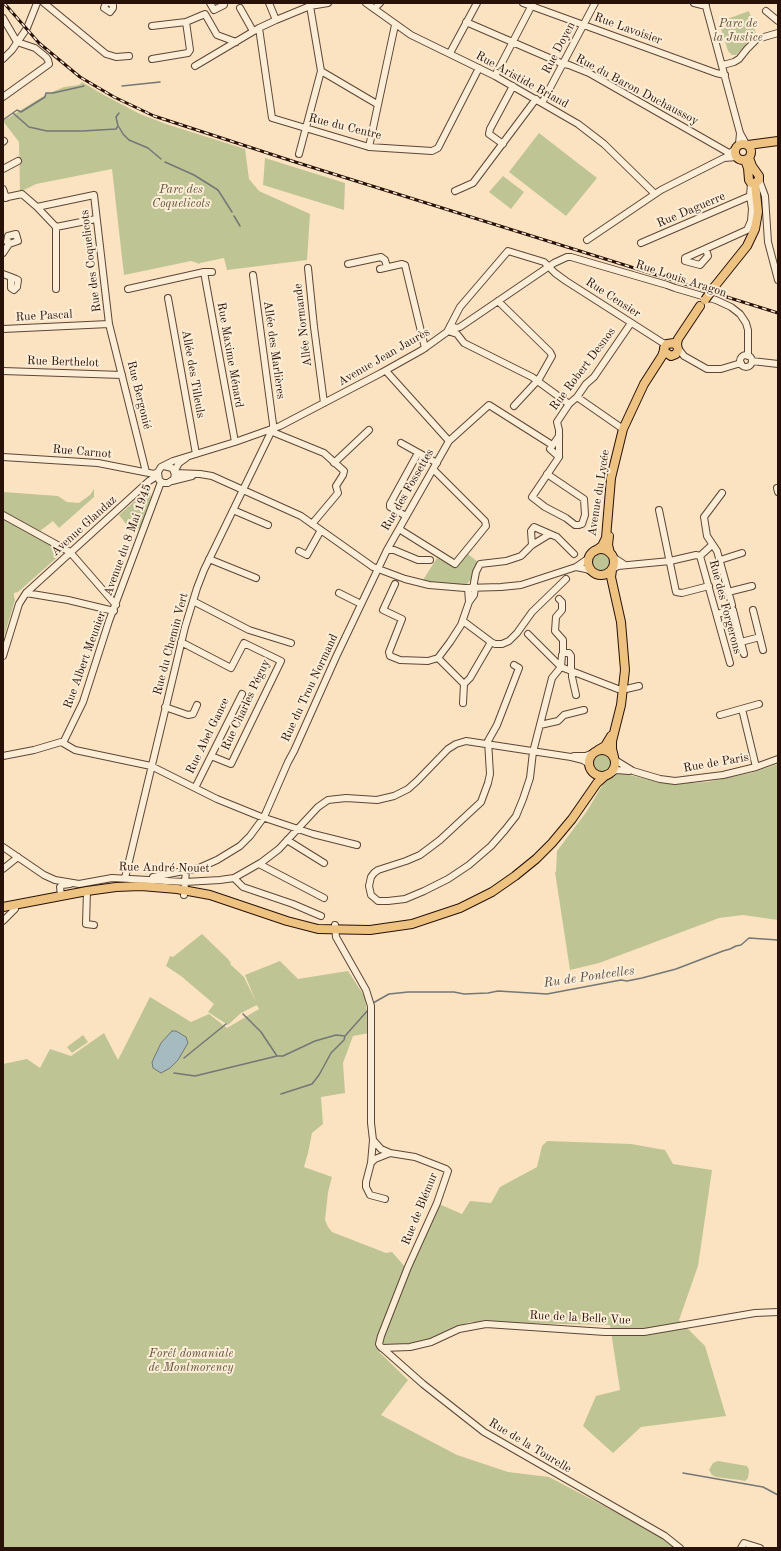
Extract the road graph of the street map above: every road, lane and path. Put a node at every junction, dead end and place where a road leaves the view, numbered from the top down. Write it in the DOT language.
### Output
graph roads {
  1 [pos="37,3"];
  2 [pos="44,3"];
  3 [pos="106,3"];
  4 [pos="210,3"];
  5 [pos="224,3"];
  6 [pos="269,3"];
  7 [pos="328,3"];
  8 [pos="366,3"];
  9 [pos="380,3"];
  10 [pos="477,3"];
  11 [pos="523,3"];
  12 [pos="596,3"];
  13 [pos="694,3"];
  14 [pos="112,4"];
  15 [pos="533,5"];
  16 [pos="705,5"];
  17 [pos="310,6"];
  18 [pos="240,8"];
  19 [pos="374,9"];
  20 [pos="766,10"];
  21 [pos="3,18"];
  22 [pos="276,20"];
  23 [pos="778,21"];
  24 [pos="186,22"];
  25 [pos="466,22"];
  26 [pos="395,25"];
  27 [pos="584,25"];
  28 [pos="152,26"];
  29 [pos="256,30"];
  30 [pos="778,33"];
  31 [pos="17,42"];
  32 [pos="236,42"];
  33 [pos="512,42"];
  34 [pos="450,53"];
  35 [pos="128,56"];
  36 [pos="3,59"];
  37 [pos="152,59"];
  38 [pos="564,64"];
  39 [pos="723,65"];
  40 [pos="195,66"];
  41 [pos="479,68"];
  42 [pos="321,71"];
  43 [pos="725,75"];
  44 [pos="495,76"];
  45 [pos="513,86"];
  46 [pos="3,97"];
  47 [pos="536,99"];
  48 [pos="542,103"];
  49 [pos="378,104"];
  50 [pos="306,129"];
  51 [pos="778,141"];
  52 [pos="503,144"];
  53 [pos="369,147"];
  54 [pos="742,151"];
  55 [pos="299,154"];
  56 [pos="18,161"];
  57 [pos="3,169"];
  58 [pos="755,182"];
  59 [pos="3,189"];
  60 [pos="455,191"];
  61 [pos="655,194"];
  62 [pos="750,196"];
  63 [pos="4,198"];
  64 [pos="36,207"];
  65 [pos="96,219"];
  66 [pos="56,227"];
  67 [pos="587,240"];
  68 [pos="641,243"];
  69 [pos="9,244"];
  70 [pos="706,249"];
  71 [pos="3,253"];
  72 [pos="571,257"];
  73 [pos="348,264"];
  74 [pos="549,266"];
  75 [pos="387,267"];
  76 [pos="308,268"];
  77 [pos="380,269"];
  78 [pos="204,272"];
  79 [pos="212,272"];
  80 [pos="3,274"];
  81 [pos="253,275"];
  82 [pos="11,277"];
  83 [pos="778,280"];
  84 [pos="56,289"];
  85 [pos="128,289"];
  86 [pos="168,298"];
  87 [pos="498,301"];
  88 [pos="631,323"];
  89 [pos="109,324"];
  90 [pos="3,329"];
  91 [pos="449,329"];
  92 [pos="425,348"];
  93 [pos="671,349"];
  94 [pos="748,356"];
  95 [pos="752,361"];
  96 [pos="741,363"];
  97 [pos="778,364"];
  98 [pos="3,371"];
  99 [pos="386,371"];
  100 [pos="122,375"];
  101 [pos="536,382"];
  102 [pos="577,397"];
  103 [pos="324,403"];
  104 [pos="569,404"];
  105 [pos="514,406"];
  106 [pos="273,428"];
  107 [pos="623,429"];
  108 [pos="369,430"];
  109 [pos="449,441"];
  110 [pos="235,442"];
  111 [pos="401,443"];
  112 [pos="549,443"];
  113 [pos="418,453"];
  114 [pos="194,454"];
  115 [pos="3,457"];
  116 [pos="334,463"];
  117 [pos="437,463"];
  118 [pos="164,466"];
  119 [pos="434,470"];
  120 [pos="146,472"];
  121 [pos="175,472"];
  122 [pos="547,474"];
  123 [pos="159,477"];
  124 [pos="217,478"];
  125 [pos="172,481"];
  126 [pos="242,490"];
  127 [pos="722,493"];
  128 [pos="233,510"];
  129 [pos="659,510"];
  130 [pos="3,515"];
  131 [pos="406,516"];
  132 [pos="312,524"];
  133 [pos="268,525"];
  134 [pos="399,529"];
  135 [pos="321,530"];
  136 [pos="550,534"];
  137 [pos="532,545"];
  138 [pos="712,545"];
  139 [pos="387,550"];
  140 [pos="299,551"];
  141 [pos="596,551"];
  142 [pos="70,552"];
  143 [pos="574,554"];
  144 [pos="742,554"];
  145 [pos="612,555"];
  146 [pos="700,556"];
  147 [pos="589,558"];
  148 [pos="209,559"];
  149 [pos="430,560"];
  150 [pos="720,560"];
  151 [pos="670,561"];
  152 [pos="626,565"];
  153 [pos="576,567"];
  154 [pos="377,569"];
  155 [pos="612,569"];
  156 [pos="597,574"];
  157 [pos="256,578"];
  158 [pos="566,579"];
  159 [pos="395,584"];
  160 [pos="709,586"];
  161 [pos="752,586"];
  162 [pos="472,588"];
  163 [pos="728,592"];
  164 [pos="26,593"];
  165 [pos="339,593"];
  166 [pos="615,594"];
  167 [pos="559,599"];
  168 [pos="193,601"];
  169 [pos="361,604"];
  170 [pos="732,605"];
  171 [pos="115,608"];
  172 [pos="753,610"];
  173 [pos="717,614"];
  174 [pos="463,621"];
  175 [pos="528,634"];
  176 [pos="760,637"];
  177 [pos="182,642"];
  178 [pos="491,642"];
  179 [pos="741,642"];
  180 [pos="291,643"];
  181 [pos="763,650"];
  182 [pos="563,653"];
  183 [pos="744,654"];
  184 [pos="3,656"];
  185 [pos="438,658"];
  186 [pos="730,663"];
  187 [pos="514,665"];
  188 [pos="561,667"];
  189 [pos="572,671"];
  190 [pos="464,684"];
  191 [pos="639,686"];
  192 [pos="622,690"];
  193 [pos="242,694"];
  194 [pos="576,695"];
  195 [pos="463,703"];
  196 [pos="759,704"];
  197 [pos="197,705"];
  198 [pos="166,707"];
  199 [pos="742,709"];
  200 [pos="584,710"];
  201 [pos="720,715"];
  202 [pos="540,725"];
  203 [pos="63,743"];
  204 [pos="488,744"];
  205 [pos="534,752"];
  206 [pos="596,752"];
  207 [pos="3,756"];
  208 [pos="211,756"];
  209 [pos="571,757"];
  210 [pos="615,758"];
  211 [pos="778,759"];
  212 [pos="151,766"];
  213 [pos="756,767"];
  214 [pos="591,768"];
  215 [pos="633,771"];
  216 [pos="608,775"];
  217 [pos="195,788"];
  218 [pos="589,792"];
  219 [pos="264,817"];
  220 [pos="297,829"];
  221 [pos="287,840"];
  222 [pos="357,845"];
  223 [pos="3,847"];
  224 [pos="18,857"];
  225 [pos="324,863"];
  226 [pos="259,864"];
  227 [pos="3,869"];
  228 [pos="186,870"];
  229 [pos="125,878"];
  230 [pos="234,878"];
  231 [pos="144,879"];
  232 [pos="79,884"];
  233 [pos="185,889"];
  234 [pos="87,891"];
  235 [pos="61,895"];
  236 [pos="324,898"];
  237 [pos="15,905"];
  238 [pos="3,907"];
  239 [pos="321,916"];
  240 [pos="3,921"];
  241 [pos="94,925"];
  242 [pos="337,927"];
  243 [pos="373,1140"];
  244 [pos="390,1153"];
  245 [pos="371,1163"];
  246 [pos="386,1199"];
  247 [pos="778,1312"];
  248 [pos="381,1347"];
  249 [pos="680,1548"];
  250 [pos="741,1548"];
  251 [pos="760,1548"];
  1 -- 31 [label="street"];
  2 -- 35 [label="street"];
  3 -- 14 [label="street"];
  4 -- 5 [label="street"];
  6 -- 22 [label="street"];
  7 -- 17 [label="street"];
  8 -- 19 [label="street, Rue Aristide Briand"];
  9 -- 19 [label="street"];
  10 -- 25 [label="street"];
  11 -- 15 [label="street, Rue Lavoisier"];
  12 -- 27 [label="street, Rue Doyen"];
  13 -- 16 [label="street"];
  15 -- 27 [label="street, Rue Lavoisier"];
  15 -- 33 [label="street"];
  16 -- 39 [label="street"];
  17 -- 22 [label="street"];
  17 -- 42 [label="street"];
  18 -- 29 [label="street"];
  19 -- 26 [label="street, Rue Aristide Briand"];
  20 -- 23 [label="street"];
  21 -- 31 [label="street"];
  22 -- 29 [label="street"];
  24 -- 28 [label="street"];
  24 -- 32 [label="street"];
  24 -- 37 [label="street"];
  25 -- 33 [label="street, Rue du Baron Duchaussoy"];
  25 -- 34 [label="street"];
  26 -- 34 [label="street, Rue Aristide Briand"];
  26 -- 49 [label="street"];
  27 -- 38 [label="street, Rue Doyen"];
  27 -- 43 [label="street, Rue Lavoisier"];
  29 -- 32 [label="street"];
  29 -- 50 [label="street, Rue du Centre"];
  30 -- 39 [label="street"];
  31 -- 36 [label="street"];
  31 -- 46 [label="street"];
  32 -- 40 [label="street"];
  33 -- 38 [label="street, Rue du Baron Duchaussoy"];
  33 -- 44 [label="street"];
  34 -- 41 [label="street, Rue Aristide Briand"];
  38 -- 48 [label="street, Rue Doyen"];
  38 -- 54 [label="street, Rue du Baron Duchaussoy"];
  39 -- 43 [label="street"];
  41 -- 44 [label="street, Rue Aristide Briand"];
  41 -- 53 [label="street, Rue du Centre"];
  42 -- 49 [label="street"];
  42 -- 50 [label="street"];
  43 -- 54 [label="street"];
  44 -- 45 [label="street, Rue Aristide Briand"];
  45 -- 47 [label="street, Rue Aristide Briand"];
  45 -- 52 [label="street"];
  47 -- 48 [label="street, Rue Aristide Briand"];
  47 -- 52 [label="street"];
  48 -- 61 [label="street, Rue Aristide Briand"];
  49 -- 53 [label="street"];
  50 -- 53 [label="street, Rue du Centre"];
  50 -- 55 [label="street"];
  51 -- 54 [label="main road"];
  52 -- 60 [label="street"];
  54 -- 58 [label="main road, Avenue du Lycée"];
  54 -- 61 [label="street"];
  56 -- 57 [label="street"];
  58 -- 62 [label="street"];
  58 -- 83 [label="street"];
  58 -- 93 [label="main road, Avenue du Lycée, bridge"];
  59 -- 63 [label="street"];
  61 -- 67 [label="street"];
  62 -- 68 [label="street, Rue Daguerre"];
  62 -- 70 [label="street"];
  63 -- 64 [label="street"];
  64 -- 65 [label="street, Rue des Coquelicots"];
  64 -- 66 [label="street"];
  65 -- 66 [label="street"];
  65 -- 89 [label="street, Rue des Coquelicots"];
  66 -- 84 [label="street"];
  69 -- 71 [label="street"];
  72 -- 74 [label="street, Avenue Jean Jaurès"];
  72 -- 94 [label="street, Rue Louis Aragon"];
  73 -- 75 [label="street"];
  74 -- 87 [label="street, Avenue Jean Jaurès"];
  74 -- 88 [label="street, Rue Censier"];
  74 -- 91 [label="street, Rue Censier"];
  75 -- 77 [label="street"];
  75 -- 92 [label="street"];
  76 -- 103 [label="street, Allée Normande"];
  78 -- 79 [label="street"];
  78 -- 85 [label="street"];
  78 -- 110 [label="street, Rue Maxime Ménard"];
  80 -- 82 [label="street"];
  81 -- 106 [label="street, Allée des Marlières"];
  86 -- 114 [label="street, Allée des Tilleuls"];
  87 -- 91 [label="street, Avenue Jean Jaurès"];
  87 -- 101 [label="street"];
  88 -- 93 [label="street, Rue Censier"];
  88 -- 102 [label="street, Rue Robert Desnos"];
  89 -- 90 [label="street, Rue Pascal"];
  89 -- 100 [label="street, Rue Bergonié"];
  91 -- 92 [label="street, Avenue Jean Jaurès"];
  91 -- 101 [label="street"];
  92 -- 99 [label="street, Avenue Jean Jaurès"];
  93 -- 96 [label="street"];
  93 -- 107 [label="main road, Avenue du Lycée"];
  93 -- 145 [label="main road, Avenue du Lycée"];
  94 -- 95 [label="street"];
  94 -- 96 [label="street"];
  95 -- 96 [label="street"];
  95 -- 97 [label="street"];
  98 -- 100 [label="street, Rue Berthelot"];
  99 -- 103 [label="street, Avenue Jean Jaurès"];
  99 -- 109 [label="street, Rue des Fossettes"];
  100 -- 120 [label="street, Rue Bergonié"];
  101 -- 104 [label="street"];
  101 -- 105 [label="street"];
  102 -- 104 [label="street, Rue Robert Desnos"];
  102 -- 107 [label="street"];
  103 -- 106 [label="street, Avenue Jean Jaurès"];
  104 -- 122 [label="street, Rue Robert Desnos"];
  106 -- 110 [label="street, Avenue Jean Jaurès"];
  106 -- 116 [label="street"];
  106 -- 126 [label="street, Rue du Chemin Vert"];
  107 -- 141 [label="main road, Avenue du Lycée"];
  108 -- 116 [label="street"];
  109 -- 112 [label="street, Rue des Fossettes"];
  109 -- 117 [label="street, Rue des Fossettes"];
  110 -- 114 [label="street, Avenue Jean Jaurès"];
  111 -- 113 [label="street"];
  113 -- 117 [label="street"];
  113 -- 131 [label="street"];
  114 -- 118 [label="street, Avenue Jean Jaurès"];
  114 -- 121 [label="street, Avenue Jean Jaurès"];
  115 -- 120 [label="street, Rue Carnot"];
  116 -- 132 [label="street"];
  117 -- 119 [label="street, Rue des Fossettes"];
  118 -- 121 [label="street"];
  118 -- 123 [label="street"];
  119 -- 131 [label="street, Rue des Fossettes"];
  119 -- 134 [label="street"];
  120 -- 123 [label="street, Rue Carnot"];
  121 -- 124 [label="street"];
  121 -- 125 [label="street"];
  122 -- 122 [label="street, Rue Robert Desnos"];
  123 -- 125 [label="street"];
  123 -- 142 [label="street, Avenue Glandaz"];
  123 -- 171 [label="street, Avenue du 8 Mai 1945"];
  124 -- 125 [label="street"];
  124 -- 126 [label="street"];
  126 -- 128 [label="street, Rue du Chemin Vert"];
  126 -- 132 [label="street"];
  127 -- 138 [label="street"];
  128 -- 133 [label="street"];
  128 -- 148 [label="street, Rue du Chemin Vert"];
  129 -- 151 [label="street"];
  130 -- 142 [label="street"];
  131 -- 134 [label="street, Rue des Fossettes"];
  132 -- 135 [label="street"];
  134 -- 139 [label="street, Rue des Fossettes"];
  135 -- 140 [label="street"];
  135 -- 154 [label="street"];
  136 -- 137 [label="street"];
  136 -- 137 [label="street"];
  136 -- 143 [label="street"];
  137 -- 162 [label="street"];
  138 -- 146 [label="street"];
  138 -- 150 [label="street"];
  139 -- 149 [label="street"];
  139 -- 154 [label="street, Rue des Fossettes"];
  141 -- 145 [label="main road"];
  141 -- 147 [label="main road"];
  142 -- 164 [label="street, Avenue Glandaz"];
  142 -- 171 [label="street"];
  144 -- 150 [label="street"];
  145 -- 152 [label="street"];
  145 -- 155 [label="main road"];
  146 -- 151 [label="street"];
  146 -- 160 [label="street, Rue des Forgerons"];
  147 -- 153 [label="street"];
  147 -- 156 [label="main road"];
  148 -- 157 [label="street"];
  148 -- 168 [label="street, Rue du Chemin Vert"];
  150 -- 163 [label="street"];
  151 -- 152 [label="street"];
  151 -- 160 [label="street"];
  152 -- 155 [label="street"];
  153 -- 156 [label="street"];
  153 -- 162 [label="street"];
  154 -- 162 [label="street"];
  154 -- 169 [label="street, Rue du Trou Normand"];
  155 -- 156 [label="main road"];
  155 -- 166 [label="main road"];
  156 -- 166 [label="main road"];
  158 -- 178 [label="street"];
  159 -- 185 [label="street"];
  160 -- 173 [label="street, Rue des Forgerons"];
  161 -- 163 [label="street"];
  162 -- 174 [label="street"];
  163 -- 170 [label="street"];
  164 -- 171 [label="street"];
  164 -- 184 [label="street, Avenue Glandaz"];
  165 -- 169 [label="street"];
  166 -- 192 [label="main road"];
  167 -- 182 [label="street"];
  168 -- 177 [label="street, Rue du Chemin Vert"];
  168 -- 180 [label="street"];
  169 -- 219 [label="street, Rue du Trou Normand"];
  171 -- 203 [label="street, Rue Albert Meunier"];
  172 -- 176 [label="street"];
  173 -- 179 [label="street"];
  173 -- 186 [label="street, Rue des Forgerons"];
  174 -- 178 [label="street"];
  174 -- 185 [label="street"];
  175 -- 188 [label="street"];
  176 -- 179 [label="street"];
  176 -- 181 [label="street"];
  177 -- 198 [label="street, Rue du Chemin Vert"];
  177 -- 208 [label="street, Rue Charles Péguy"];
  178 -- 190 [label="street"];
  179 -- 183 [label="street"];
  182 -- 188 [label="street"];
  182 -- 189 [label="street"];
  185 -- 190 [label="street"];
  187 -- 204 [label="street"];
  188 -- 189 [label="street"];
  188 -- 202 [label="street"];
  189 -- 192 [label="street"];
  189 -- 194 [label="street"];
  190 -- 195 [label="street"];
  191 -- 192 [label="street"];
  192 -- 206 [label="main road"];
  192 -- 210 [label="main road"];
  193 -- 208 [label="street, Rue Abel Gance"];
  196 -- 199 [label="street"];
  197 -- 198 [label="street"];
  198 -- 212 [label="street, Rue du Chemin Vert"];
  199 -- 201 [label="street"];
  199 -- 213 [label="street"];
  200 -- 202 [label="street"];
  202 -- 205 [label="street"];
  203 -- 207 [label="street"];
  203 -- 212 [label="street"];
  204 -- 205 [label="street, Rue André Nouet"];
  204 -- 205 [label="street"];
  204 -- 220 [label="street, Rue André Nouet"];
  205 -- 209 [label="street, Rue André Nouet"];
  206 -- 209 [label="street, Rue André Nouet"];
  206 -- 210 [label="main road"];
  206 -- 214 [label="main road"];
  208 -- 217 [label="street, Rue Abel Gance"];
  209 -- 214 [label="street, Rue André Nouet"];
  210 -- 215 [label="street, Rue de Paris"];
  210 -- 216 [label="main road"];
  211 -- 213 [label="street, Rue de Paris"];
  212 -- 217 [label="street"];
  212 -- 229 [label="street, Rue du Chemin Vert"];
  213 -- 215 [label="street, Rue de Paris"];
  214 -- 216 [label="main road"];
  214 -- 218 [label="main road"];
  215 -- 216 [label="street, Rue de Paris"];
  216 -- 218 [label="main road"];
  217 -- 219 [label="street"];
  218 -- 242 [label="main road"];
  219 -- 220 [label="street"];
  219 -- 228 [label="street, Rue du Trou Normand"];
  220 -- 221 [label="street, Rue André Nouet"];
  220 -- 222 [label="street"];
  221 -- 225 [label="street"];
  221 -- 226 [label="street, Rue André Nouet"];
  223 -- 224 [label="street, Rue André Nouet"];
  224 -- 227 [label="street"];
  224 -- 232 [label="street, Rue André Nouet"];
  226 -- 230 [label="street, Rue André Nouet"];
  226 -- 236 [label="street"];
  228 -- 231 [label="street, Rue du Trou Normand"];
  228 -- 233 [label="street"];
  229 -- 231 [label="street, Rue André Nouet"];
  229 -- 232 [label="street, Rue André Nouet"];
  230 -- 233 [label="street, Rue André Nouet"];
  230 -- 239 [label="street"];
  231 -- 233 [label="street, Rue André Nouet"];
  232 -- 235 [label="street"];
  233 -- 234 [label="main road"];
  233 -- 242 [label="main road"];
  234 -- 235 [label="main road"];
  234 -- 241 [label="street"];
  235 -- 237 [label="main road"];
  237 -- 238 [label="main road"];
  237 -- 240 [label="street"];
  242 -- 243 [label="street"];
  243 -- 244 [label="street, Rue de Blémur"];
  243 -- 245 [label="street"];
  244 -- 245 [label="street"];
  244 -- 248 [label="street, Rue de Blémur"];
  245 -- 246 [label="street"];
  247 -- 248 [label="street, Rue de la Belle Vue"];
  248 -- 249 [label="street, Rue de la Tourelle"];
  250 -- 251 [label="street"];
}
